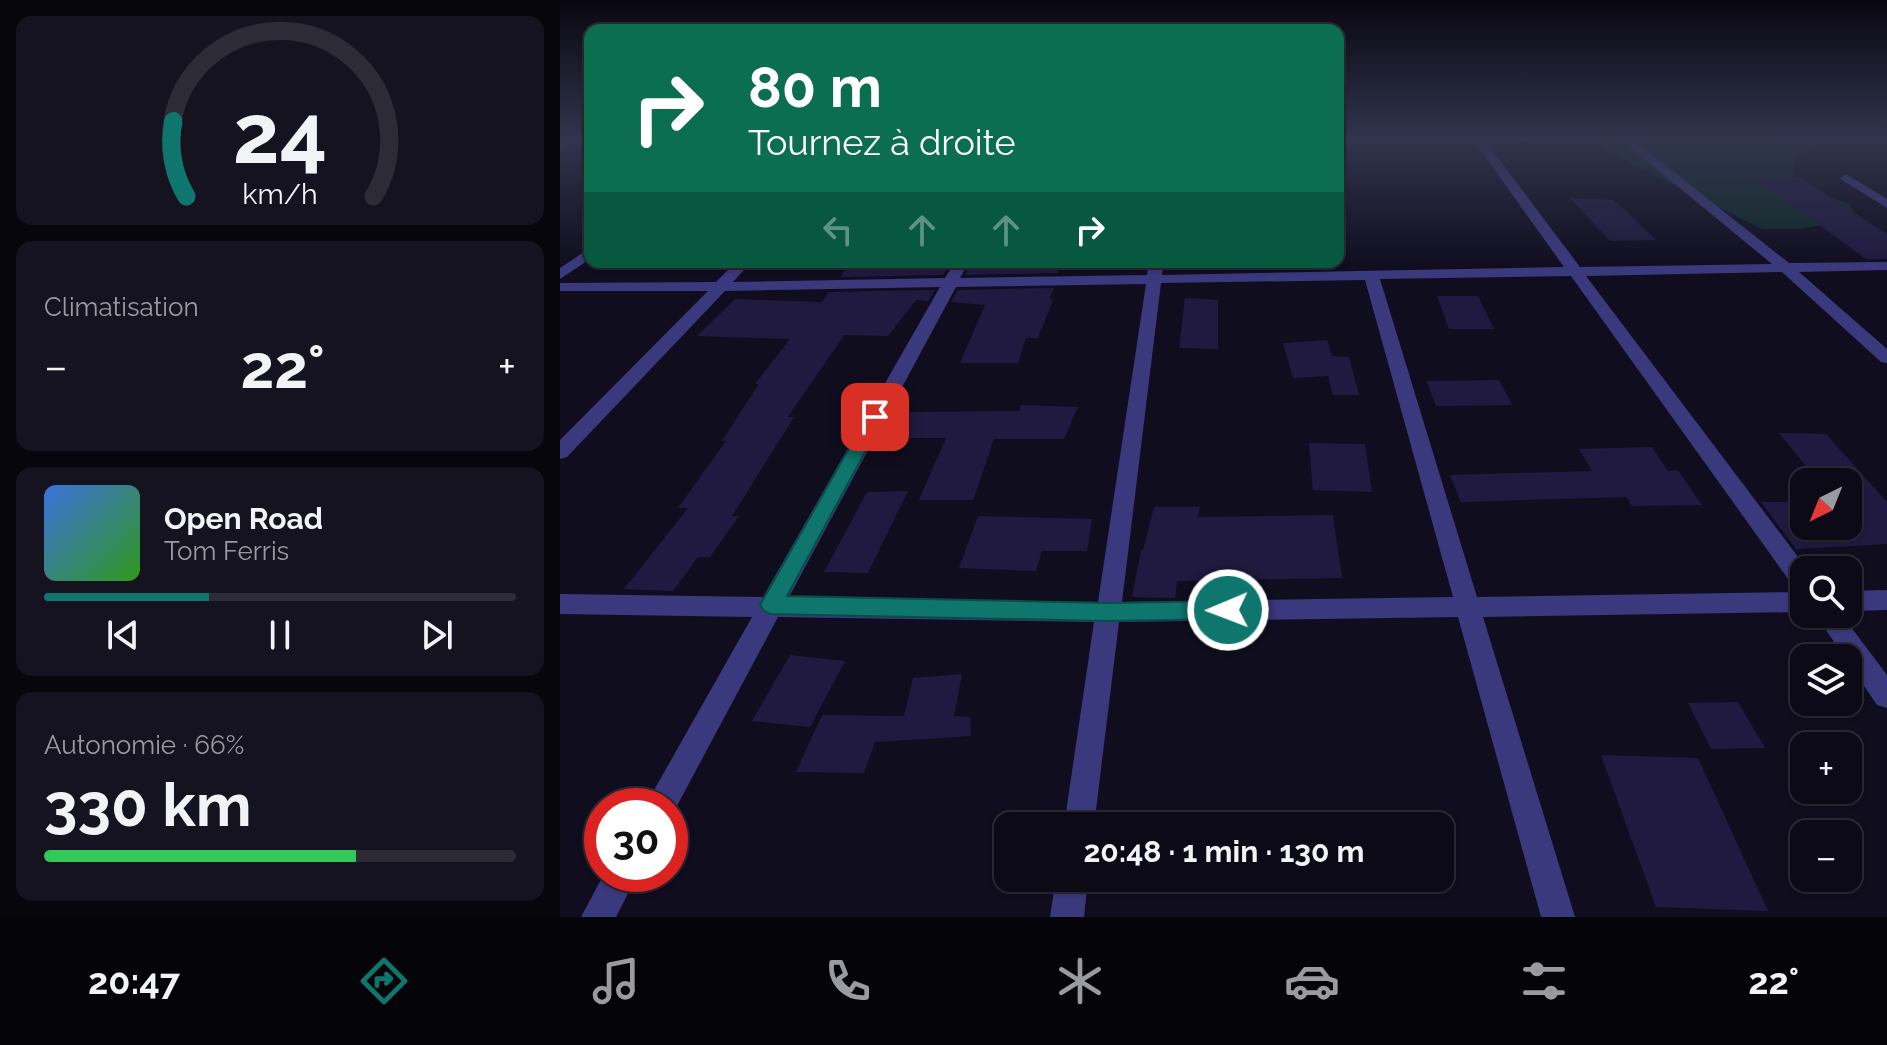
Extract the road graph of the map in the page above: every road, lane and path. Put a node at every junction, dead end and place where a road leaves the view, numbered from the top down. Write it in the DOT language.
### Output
graph roads {
  1 [pos="1508,181"];
  2 [pos="1677,181"];
  3 [pos="1850,181"];
  4 [pos="1887,204"];
  5 [pos="584,257"];
  6 [pos="1887,266"];
  7 [pos="1785,267"];
  8 [pos="738,268"];
  9 [pos="958,268"];
  10 [pos="1155,270"];
  11 [pos="1574,270"];
  12 [pos="1371,274"];
  13 [pos="560,275"];
  14 [pos="949,283"];
  15 [pos="560,287"];
  16 [pos="720,287"];
  17 [pos="1887,358"];
  18 [pos="560,452"];
  19 [pos="1790,564"];
  20 [pos="1887,600"];
  21 [pos="1862,601"];
  22 [pos="1790,602"];
  23 [pos="560,604"];
  24 [pos="771,605"];
  25 [pos="1467,607"];
  26 [pos="1108,612"];
  27 [pos="1837,628"];
  28 [pos="1887,696"];
  29 [pos="670,788"];
  30 [pos="1081,812"];
  31 [pos="612,892"];
  32 [pos="1070,892"];
  33 [pos="598,917"];
  34 [pos="1067,917"];
  35 [pos="1558,917"];
  1 -- 11 [label="street"];
  2 -- 7 [label="street"];
  3 -- 4 [label="street"];
  5 -- 13 [label="street"];
  6 -- 7 [label="street"];
  7 -- 11 [label="street"];
  7 -- 17 [label="street"];
  8 -- 16 [label="street"];
  9 -- 14 [label="street"];
  10 -- 12 [label="street"];
  10 -- 14 [label="street"];
  10 -- 26 [label="street"];
  11 -- 12 [label="street"];
  11 -- 19 [label="street"];
  12 -- 25 [label="street"];
  14 -- 16 [label="street"];
  14 -- 24 [label="street"];
  15 -- 16 [label="street"];
  16 -- 18 [label="street"];
  20 -- 21 [label="street"];
  22 -- 25 [label="street"];
  23 -- 24 [label="street"];
  24 -- 26 [label="street"];
  24 -- 29 [label="street"];
  25 -- 26 [label="street"];
  25 -- 35 [label="street"];
  26 -- 30 [label="street"];
  27 -- 28 [label="street"];
  31 -- 33 [label="street"];
  32 -- 34 [label="street"];
}
